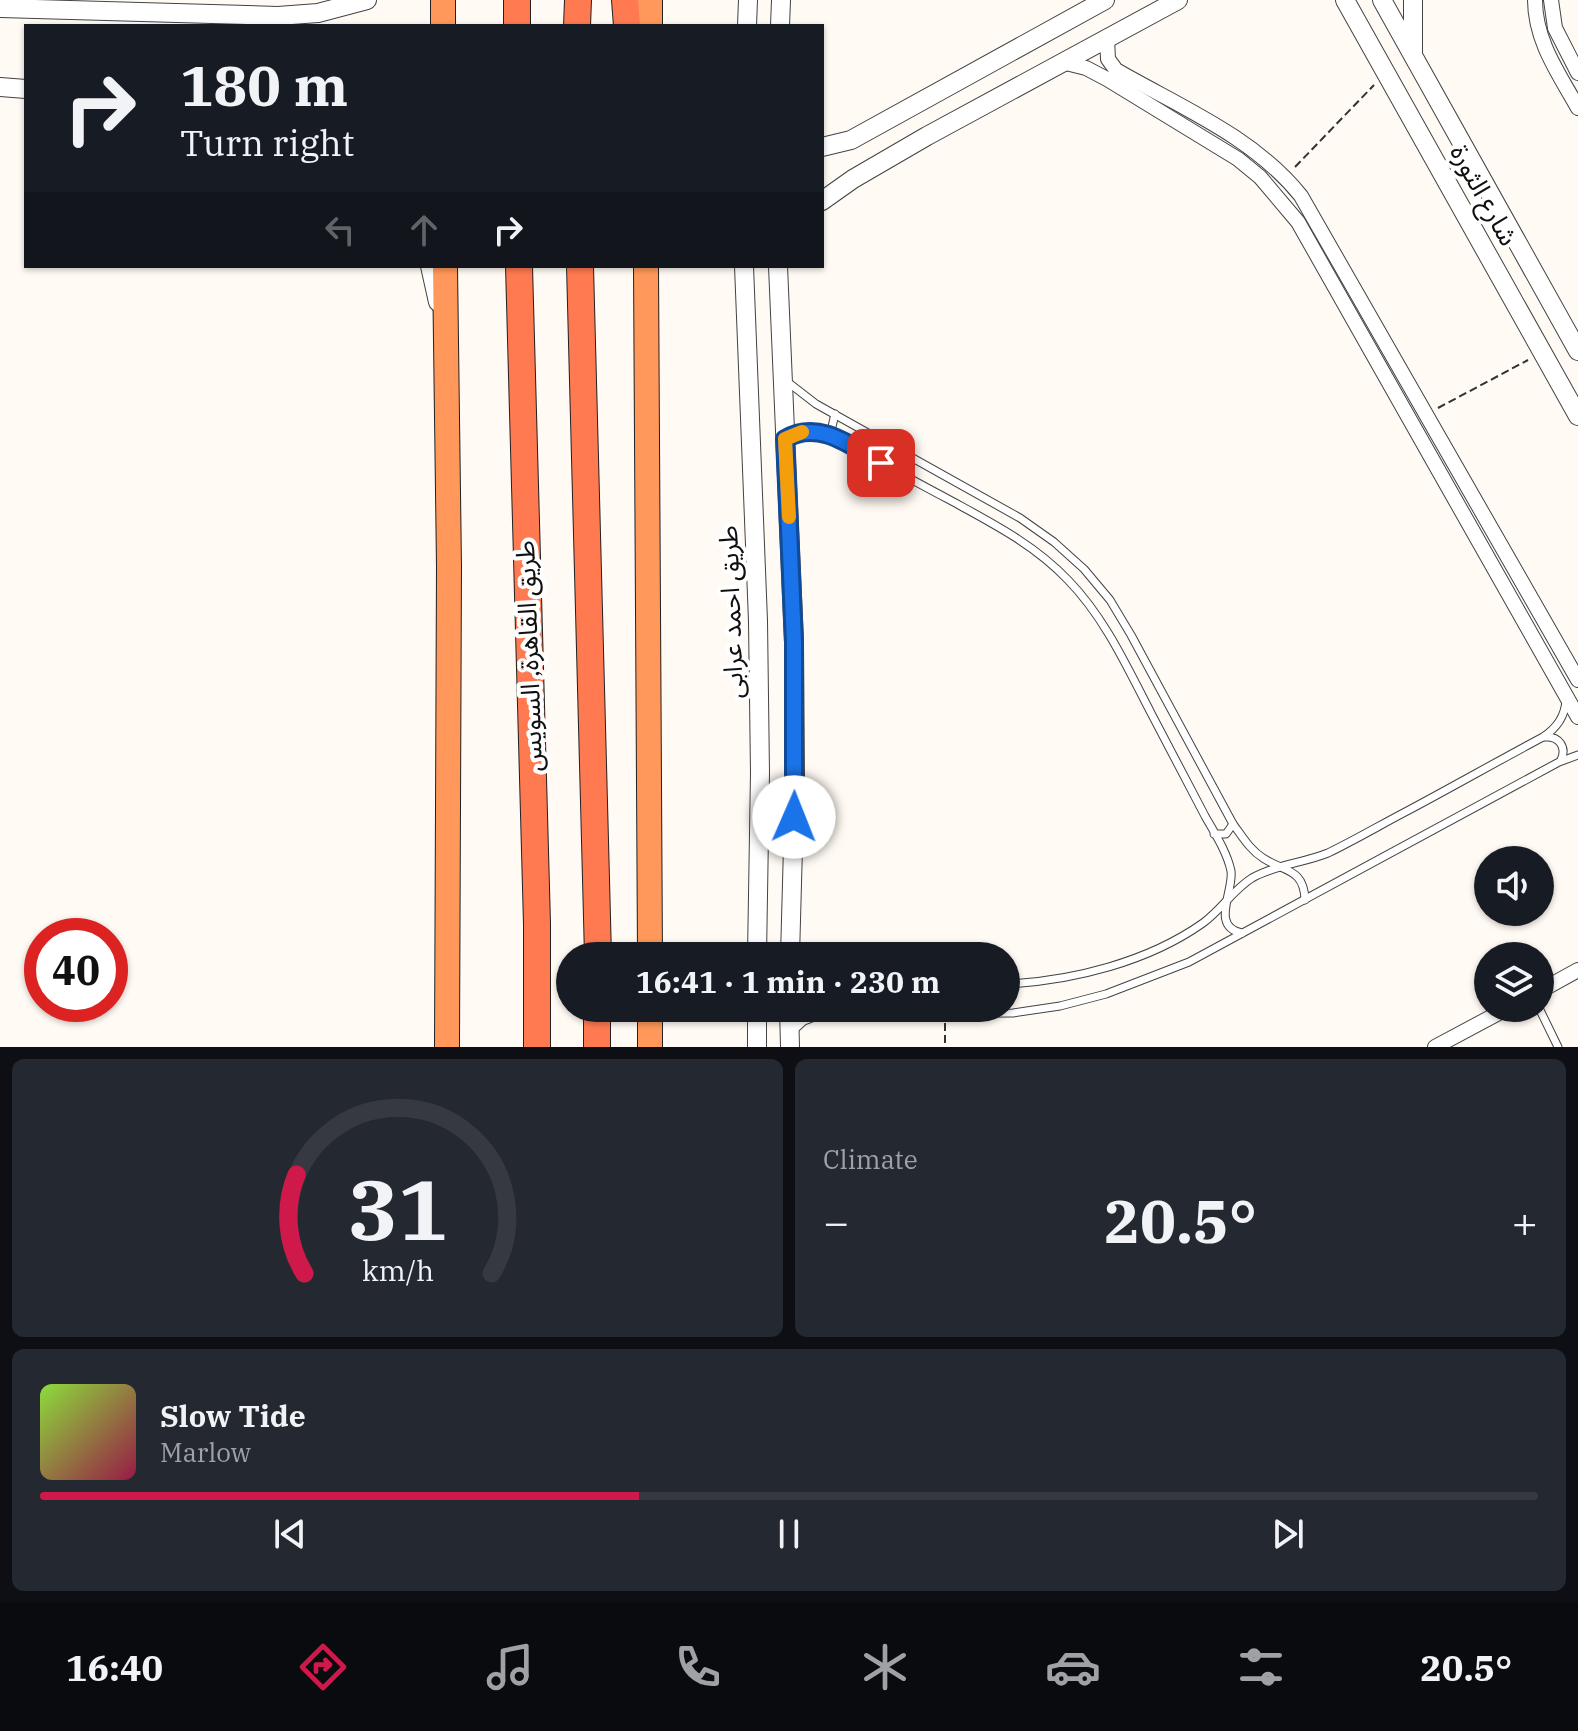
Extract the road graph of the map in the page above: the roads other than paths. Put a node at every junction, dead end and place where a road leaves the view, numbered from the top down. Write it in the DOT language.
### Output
graph roads {
  1 [pos="367,0"];
  2 [pos="443,0"];
  3 [pos="517,0"];
  4 [pos="578,0"];
  5 [pos="625,0"];
  6 [pos="650,0"];
  7 [pos="748,0"];
  8 [pos="781,0"];
  9 [pos="1105,0"];
  10 [pos="1178,0"];
  11 [pos="1345,0"];
  12 [pos="1382,0"];
  13 [pos="1413,0"];
  14 [pos="1535,0"];
  15 [pos="1551,0"];
  16 [pos="45,5"];
  17 [pos="0,8"];
  18 [pos="176,20"];
  19 [pos="443,24"];
  20 [pos="517,24"];
  21 [pos="577,24"];
  22 [pos="627,24"];
  23 [pos="650,24"];
  24 [pos="747,24"];
  25 [pos="780,24"];
  26 [pos="1107,39"];
  27 [pos="1413,55"];
  28 [pos="1066,63"];
  29 [pos="1578,73"];
  30 [pos="0,87"];
  31 [pos="24,89"];
  32 [pos="911,108"];
  33 [pos="1578,108"];
  34 [pos="927,136"];
  35 [pos="824,147"];
  36 [pos="824,200"];
  37 [pos="430,268"];
  38 [pos="445,268"];
  39 [pos="519,268"];
  40 [pos="580,268"];
  41 [pos="646,268"];
  42 [pos="744,268"];
  43 [pos="778,268"];
  44 [pos="1561,320"];
  45 [pos="445,344"];
  46 [pos="1537,344"];
  47 [pos="1578,351"];
  48 [pos="783,378"];
  49 [pos="835,414"];
  50 [pos="1578,416"];
  51 [pos="830,435"];
  52 [pos="785,439"];
  53 [pos="1578,680"];
  54 [pos="1566,696"];
  55 [pos="759,710"];
  56 [pos="795,710"];
  57 [pos="1578,717"];
  58 [pos="1543,737"];
  59 [pos="1578,755"];
  60 [pos="1559,762"];
  61 [pos="1233,824"];
  62 [pos="1214,834"];
  63 [pos="1283,867"];
  64 [pos="1305,900"];
  65 [pos="1226,901"];
  66 [pos="1243,933"];
  67 [pos="598,942"];
  68 [pos="650,942"];
  69 [pos="757,942"];
  70 [pos="790,942"];
  71 [pos="1578,970"];
  72 [pos="1020,982"];
  73 [pos="1554,983"];
  74 [pos="1020,1012"];
  75 [pos="597,1022"];
  76 [pos="650,1022"];
  77 [pos="757,1022"];
  78 [pos="803,1022"];
  79 [pos="1482,1022"];
  80 [pos="1546,1022"];
  81 [pos="790,1041"];
  82 [pos="447,1047"];
  83 [pos="537,1047"];
  84 [pos="597,1047"];
  85 [pos="650,1047"];
  86 [pos="757,1047"];
  87 [pos="1435,1047"];
  88 [pos="1558,1047"];
  1 -- 18 [label="street"];
  2 -- 19 [label="highway"];
  3 -- 20 [label="highway"];
  4 -- 21 [label="highway"];
  5 -- 22 [label="highway"];
  6 -- 23 [label="highway"];
  7 -- 24 [label="street"];
  8 -- 25 [label="street"];
  9 -- 32 [label="street"];
  10 -- 26 [label="street"];
  11 -- 46 [label="street, شارع الثورة"];
  12 -- 27 [label="street, شارع الثورة"];
  13 -- 27 [label="street"];
  14 -- 33 [label="street"];
  15 -- 29 [label="street"];
  16 -- 17 [label="street"];
  16 -- 18 [label="street"];
  26 -- 28 [label="street"];
  26 -- 53 [label="street"];
  27 -- 44 [label="street, شارع الثورة"];
  28 -- 34 [label="street"];
  28 -- 54 [label="street"];
  30 -- 31 [label="street"];
  32 -- 34 [label="street"];
  32 -- 35 [label="street"];
  34 -- 36 [label="street"];
  37 -- 45 [label="street"];
  38 -- 45 [label="highway"];
  39 -- 83 [label="highway, طريق القاهرة, السويس"];
  40 -- 67 [label="highway"];
  41 -- 68 [label="highway"];
  42 -- 55 [label="street, طريق احمد عرابى"];
  43 -- 48 [label="street"];
  44 -- 46 [label="street"];
  44 -- 47 [label="street, شارع الثورة"];
  45 -- 82 [label="highway"];
  46 -- 50 [label="street, شارع الثورة"];
  48 -- 49 [label="lane"];
  48 -- 52 [label="street"];
  49 -- 51 [label="lane"];
  49 -- 61 [label="lane"];
  51 -- 52 [label="lane"];
  51 -- 62 [label="lane"];
  52 -- 56 [label="street"];
  54 -- 57 [label="street"];
  54 -- 58 [label="lane"];
  55 -- 56 [label="street"];
  55 -- 69 [label="street, طريق احمد عرابى"];
  56 -- 70 [label="street"];
  58 -- 60 [label="lane"];
  58 -- 63 [label="lane"];
  59 -- 60 [label="lane"];
  60 -- 64 [label="lane"];
  61 -- 62 [label="lane"];
  61 -- 63 [label="lane"];
  62 -- 65 [label="lane"];
  63 -- 64 [label="lane"];
  63 -- 65 [label="lane"];
  64 -- 66 [label="lane"];
  65 -- 66 [label="lane"];
  65 -- 72 [label="lane"];
  66 -- 74 [label="lane"];
  71 -- 73 [label="street"];
  75 -- 84 [label="highway"];
  76 -- 85 [label="highway"];
  77 -- 86 [label="street"];
  78 -- 81 [label="lane"];
  79 -- 87 [label="street"];
  80 -- 88 [label="lane"];
}
